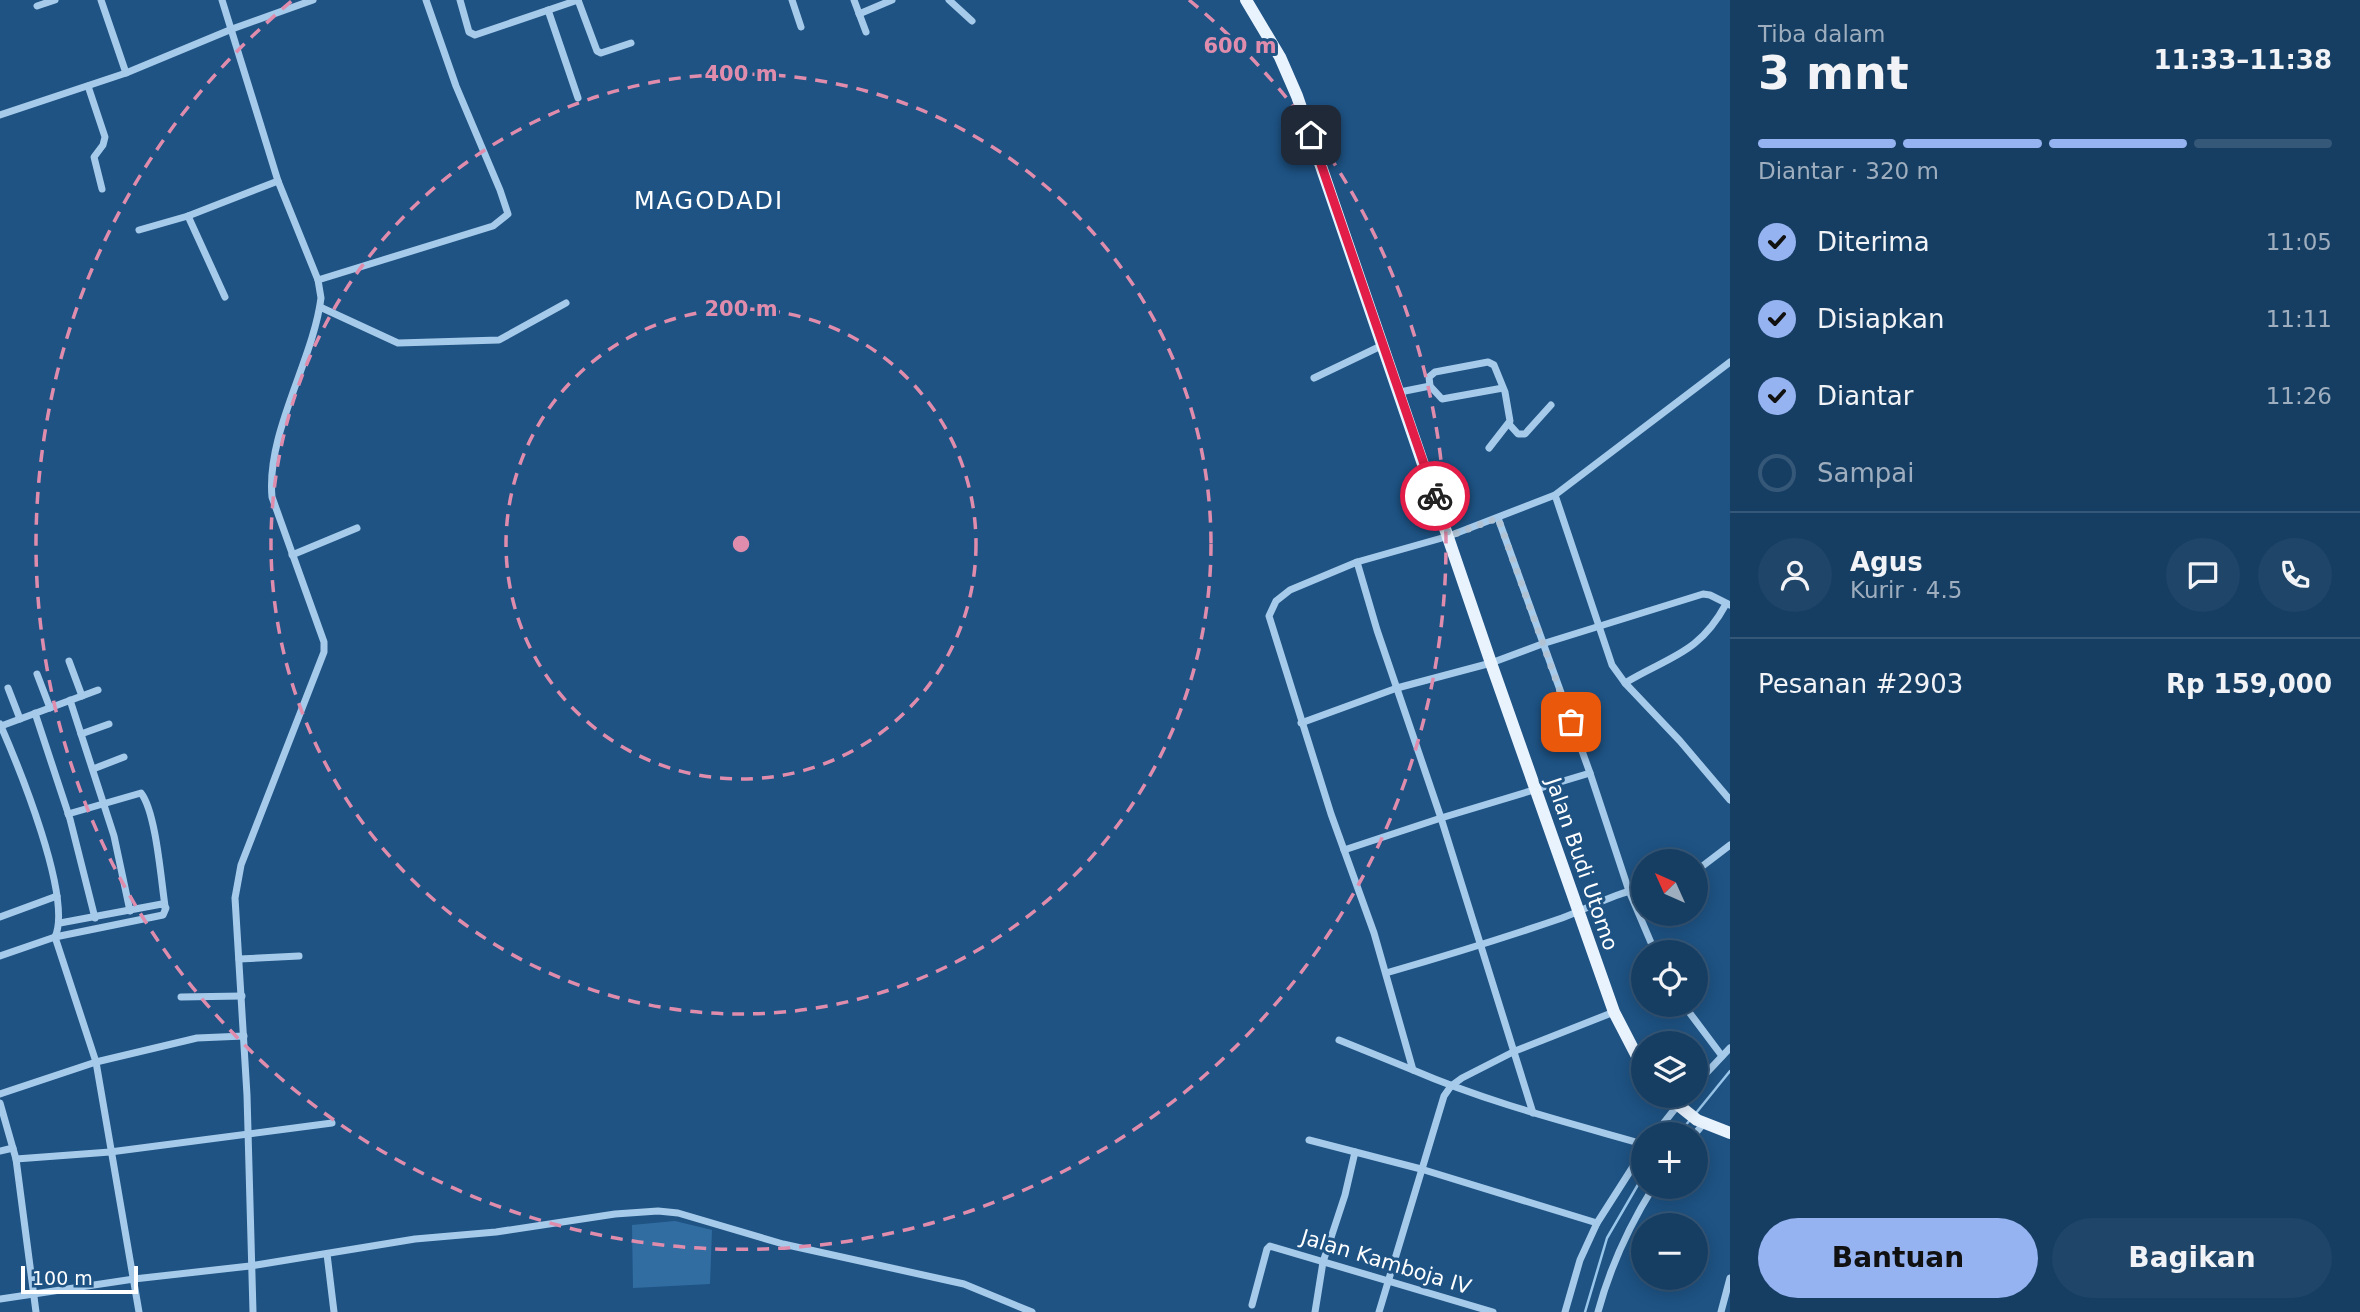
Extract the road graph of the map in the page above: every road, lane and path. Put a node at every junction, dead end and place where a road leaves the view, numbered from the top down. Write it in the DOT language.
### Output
graph roads {
  1 [pos="55,0"];
  2 [pos="101,0"];
  3 [pos="222,0"];
  4 [pos="313,0"];
  5 [pos="426,0"];
  6 [pos="460,0"];
  7 [pos="578,0"];
  8 [pos="792,0"];
  9 [pos="854,0"];
  10 [pos="892,0"];
  11 [pos="949,0"];
  12 [pos="1246,0"];
  13 [pos="37,6"];
  14 [pos="548,10"];
  15 [pos="859,14"];
  16 [pos="972,21"];
  17 [pos="801,27"];
  18 [pos="232,29"];
  19 [pos="866,32"];
  20 [pos="631,43"];
  21 [pos="126,73"];
  22 [pos="88,86"];
  23 [pos="578,98"];
  24 [pos="0,115"];
  25 [pos="278,181"];
  26 [pos="102,189"];
  27 [pos="188,216"];
  28 [pos="139,230"];
  29 [pos="318,281"];
  30 [pos="225,297"];
  31 [pos="566,303"];
  32 [pos="320,307"];
  33 [pos="1382,345"];
  34 [pos="1730,362"];
  35 [pos="1314,379"];
  36 [pos="1430,386"];
  37 [pos="1503,388"];
  38 [pos="1400,392"];
  39 [pos="1551,405"];
  40 [pos="1509,424"];
  41 [pos="1489,448"];
  42 [pos="1555,495"];
  43 [pos="1498,518"];
  44 [pos="357,528"];
  45 [pos="1449,536"];
  46 [pos="292,555"];
  47 [pos="1357,562"];
  48 [pos="1728,605"];
  49 [pos="1597,626"];
  50 [pos="1542,644"];
  51 [pos="69,662"];
  52 [pos="1491,663"];
  53 [pos="37,674"];
  54 [pos="1625,683"];
  55 [pos="8,688"];
  56 [pos="1397,688"];
  57 [pos="97,690"];
  58 [pos="82,696"];
  59 [pos="70,700"];
  60 [pos="50,708"];
  61 [pos="35,713"];
  62 [pos="20,719"];
  63 [pos="1301,723"];
  64 [pos="109,724"];
  65 [pos="0,725"];
  66 [pos="81,734"];
  67 [pos="124,757"];
  68 [pos="93,769"];
  69 [pos="1590,773"];
  70 [pos="1536,790"];
  71 [pos="1730,800"];
  72 [pos="104,804"];
  73 [pos="68,814"];
  74 [pos="1441,818"];
  75 [pos="1730,845"];
  76 [pos="1344,850"];
  77 [pos="1708,862"];
  78 [pos="1629,891"];
  79 [pos="57,896"];
  80 [pos="165,906"];
  81 [pos="130,911"];
  82 [pos="1578,912"];
  83 [pos="0,917"];
  84 [pos="95,918"];
  85 [pos="60,923"];
  86 [pos="55,937"];
  87 [pos="1650,940"];
  88 [pos="1480,946"];
  89 [pos="0,956"];
  90 [pos="299,956"];
  91 [pos="239,959"];
  92 [pos="1386,973"];
  93 [pos="242,996"];
  94 [pos="181,997"];
  95 [pos="1614,1012"];
  96 [pos="1693,1017"];
  97 [pos="244,1036"];
  98 [pos="1339,1040"];
  99 [pos="1631,1045"];
  100 [pos="1730,1048"];
  101 [pos="1515,1051"];
  102 [pos="1723,1056"];
  103 [pos="96,1062"];
  104 [pos="1413,1070"];
  105 [pos="1708,1072"];
  106 [pos="1451,1086"];
  107 [pos="0,1094"];
  108 [pos="0,1103"];
  109 [pos="1685,1108"];
  110 [pos="1533,1113"];
  111 [pos="1701,1122"];
  112 [pos="332,1123"];
  113 [pos="1708,1124"];
  114 [pos="1730,1132"];
  115 [pos="248,1135"];
  116 [pos="1309,1140"];
  117 [pos="1631,1141"];
  118 [pos="13,1148"];
  119 [pos="0,1151"];
  120 [pos="110,1152"];
  121 [pos="1355,1152"];
  122 [pos="16,1159"];
  123 [pos="1421,1169"];
  124 [pos="1631,1170"];
  125 [pos="1647,1199"];
  126 [pos="1597,1223"];
  127 [pos="327,1254"];
  128 [pos="1323,1262"];
  129 [pos="250,1266"];
  130 [pos="1730,1278"];
  131 [pos="134,1279"];
  132 [pos="1387,1281"];
  133 [pos="34,1293"];
  134 [pos="0,1299"];
  135 [pos="1252,1305"];
  136 [pos="36,1312"];
  137 [pos="139,1312"];
  138 [pos="253,1312"];
  139 [pos="334,1312"];
  140 [pos="1031,1312"];
  141 [pos="1315,1312"];
  142 [pos="1379,1312"];
  143 [pos="1493,1312"];
  144 [pos="1565,1312"];
  145 [pos="1598,1312"];
  146 [pos="1721,1312"];
  1 -- 13 [label="street"];
  2 -- 21 [label="street"];
  3 -- 18 [label="street"];
  4 -- 18 [label="street"];
  5 -- 29 [label="street"];
  6 -- 14 [label="street"];
  7 -- 14 [label="street"];
  7 -- 20 [label="street"];
  8 -- 17 [label="street"];
  9 -- 15 [label="street"];
  10 -- 15 [label="street"];
  11 -- 16 [label="street"];
  12 -- 33 [label="main road, Jalan Budi Utomo"];
  14 -- 23 [label="street"];
  15 -- 19 [label="street"];
  18 -- 21 [label="street"];
  18 -- 25 [label="street"];
  21 -- 22 [label="street"];
  22 -- 24 [label="street"];
  22 -- 26 [label="street"];
  25 -- 27 [label="street"];
  25 -- 29 [label="street"];
  27 -- 28 [label="street"];
  27 -- 30 [label="street"];
  29 -- 32 [label="street"];
  31 -- 32 [label="street"];
  32 -- 46 [label="street"];
  33 -- 35 [label="street"];
  33 -- 38 [label="main road, Jalan Budi Utomo"];
  34 -- 42 [label="street"];
  36 -- 37 [label="street"];
  36 -- 37 [label="street"];
  36 -- 38 [label="street"];
  37 -- 40 [label="street"];
  38 -- 45 [label="main road, Jalan Budi Utomo"];
  39 -- 40 [label="street"];
  40 -- 41 [label="street"];
  42 -- 43 [label="street"];
  42 -- 49 [label="street"];
  43 -- 45 [label="street"];
  43 -- 50 [label="street"];
  44 -- 46 [label="street"];
  45 -- 47 [label="street"];
  45 -- 52 [label="main road, Jalan Budi Utomo"];
  46 -- 91 [label="street"];
  47 -- 56 [label="street"];
  47 -- 63 [label="street"];
  48 -- 49 [label="street"];
  48 -- 54 [label="street"];
  49 -- 50 [label="street"];
  49 -- 54 [label="street"];
  50 -- 52 [label="street"];
  50 -- 69 [label="street"];
  51 -- 58 [label="street"];
  52 -- 56 [label="street"];
  52 -- 70 [label="main road, Jalan Budi Utomo"];
  53 -- 60 [label="street"];
  54 -- 71 [label="street"];
  55 -- 62 [label="street"];
  56 -- 63 [label="street"];
  56 -- 74 [label="street"];
  57 -- 58 [label="street"];
  58 -- 59 [label="street"];
  59 -- 60 [label="street"];
  59 -- 66 [label="street"];
  60 -- 61 [label="street"];
  61 -- 62 [label="street"];
  61 -- 73 [label="street"];
  62 -- 65 [label="street"];
  63 -- 76 [label="street"];
  64 -- 66 [label="street"];
  65 -- 79 [label="street"];
  66 -- 68 [label="street"];
  67 -- 68 [label="street"];
  68 -- 72 [label="street"];
  69 -- 70 [label="street"];
  69 -- 78 [label="street"];
  70 -- 74 [label="street"];
  70 -- 82 [label="main road, Jalan Budi Utomo"];
  72 -- 73 [label="street"];
  72 -- 80 [label="street"];
  72 -- 81 [label="street"];
  73 -- 84 [label="street"];
  74 -- 76 [label="street"];
  74 -- 88 [label="street"];
  75 -- 77 [label="street"];
  76 -- 92 [label="street"];
  78 -- 82 [label="street"];
  78 -- 87 [label="street"];
  79 -- 83 [label="street"];
  79 -- 85 [label="street"];
  80 -- 81 [label="street"];
  80 -- 86 [label="street"];
  81 -- 84 [label="street"];
  82 -- 88 [label="street"];
  82 -- 95 [label="main road, Jalan Budi Utomo"];
  84 -- 85 [label="street"];
  85 -- 86 [label="street"];
  86 -- 89 [label="street"];
  86 -- 103 [label="street"];
  88 -- 92 [label="street"];
  88 -- 101 [label="street"];
  90 -- 91 [label="street"];
  91 -- 93 [label="street"];
  92 -- 104 [label="street"];
  93 -- 94 [label="street"];
  93 -- 97 [label="street"];
  95 -- 99 [label="main road, Jalan Budi Utomo"];
  95 -- 101 [label="street"];
  96 -- 102 [label="street"];
  97 -- 103 [label="street"];
  97 -- 115 [label="street"];
  98 -- 104 [label="street"];
  100 -- 102 [label="street"];
  101 -- 106 [label="street"];
  101 -- 110 [label="street"];
  102 -- 105 [label="street"];
  103 -- 107 [label="street"];
  103 -- 120 [label="street"];
  104 -- 106 [label="street"];
  106 -- 110 [label="street"];
  106 -- 123 [label="street"];
  108 -- 118 [label="street"];
  109 -- 111 [label="main road"];
  110 -- 117 [label="street"];
  112 -- 115 [label="street"];
  113 -- 114 [label="main road"];
  115 -- 120 [label="street"];
  115 -- 129 [label="street"];
  116 -- 121 [label="street"];
  118 -- 119 [label="street"];
  118 -- 122 [label="street"];
  120 -- 122 [label="street"];
  120 -- 131 [label="street"];
  121 -- 123 [label="street"];
  121 -- 128 [label="street"];
  122 -- 133 [label="street"];
  123 -- 126 [label="street"];
  123 -- 132 [label="street"];
  124 -- 126 [label="street"];
  125 -- 145 [label="street"];
  126 -- 144 [label="street"];
  127 -- 129 [label="street"];
  127 -- 139 [label="street"];
  127 -- 140 [label="street"];
  128 -- 132 [label="street, Jalan Kamboja IV"];
  128 -- 135 [label="street, Jalan Kamboja IV"];
  128 -- 141 [label="street"];
  129 -- 131 [label="street"];
  129 -- 138 [label="street"];
  130 -- 146 [label="street"];
  131 -- 133 [label="street"];
  131 -- 137 [label="street"];
  132 -- 142 [label="street"];
  132 -- 143 [label="street, Jalan Kamboja IV"];
  133 -- 134 [label="street"];
  133 -- 136 [label="street"];
}
